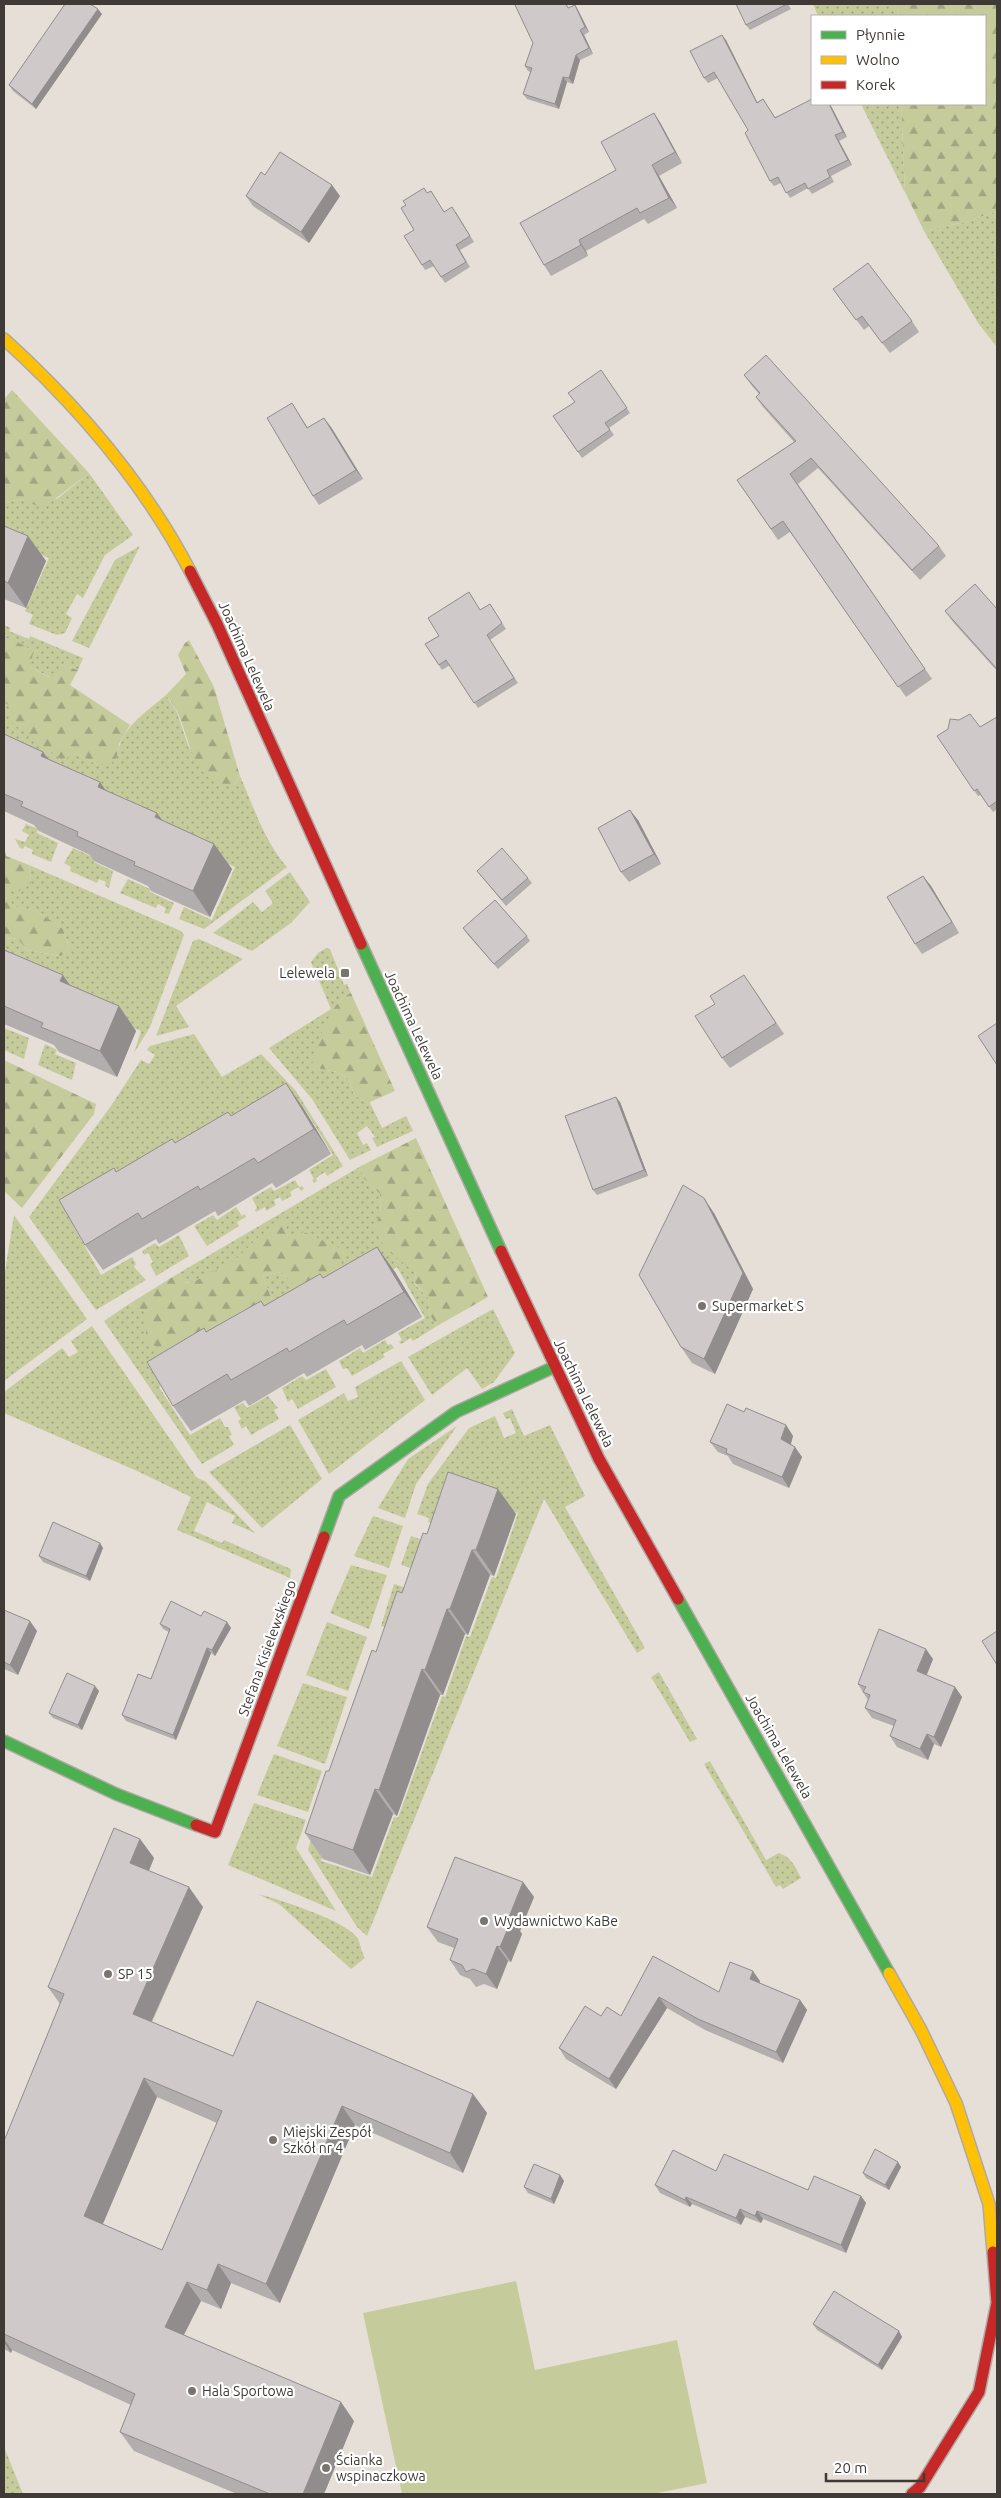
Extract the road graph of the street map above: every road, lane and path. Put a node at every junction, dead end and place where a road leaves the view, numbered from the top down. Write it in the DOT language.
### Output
graph roads {
  1 [pos="4,339"];
  2 [pos="554,1367"];
  3 [pos="4,1741"];
  4 [pos="916,2490"];
  1 -- 2 [label="street, Joachima Lelewela"];
  2 -- 3 [label="street, Stefana Kisielewskiego"];
  2 -- 4 [label="street, Joachima Lelewela"];
}
